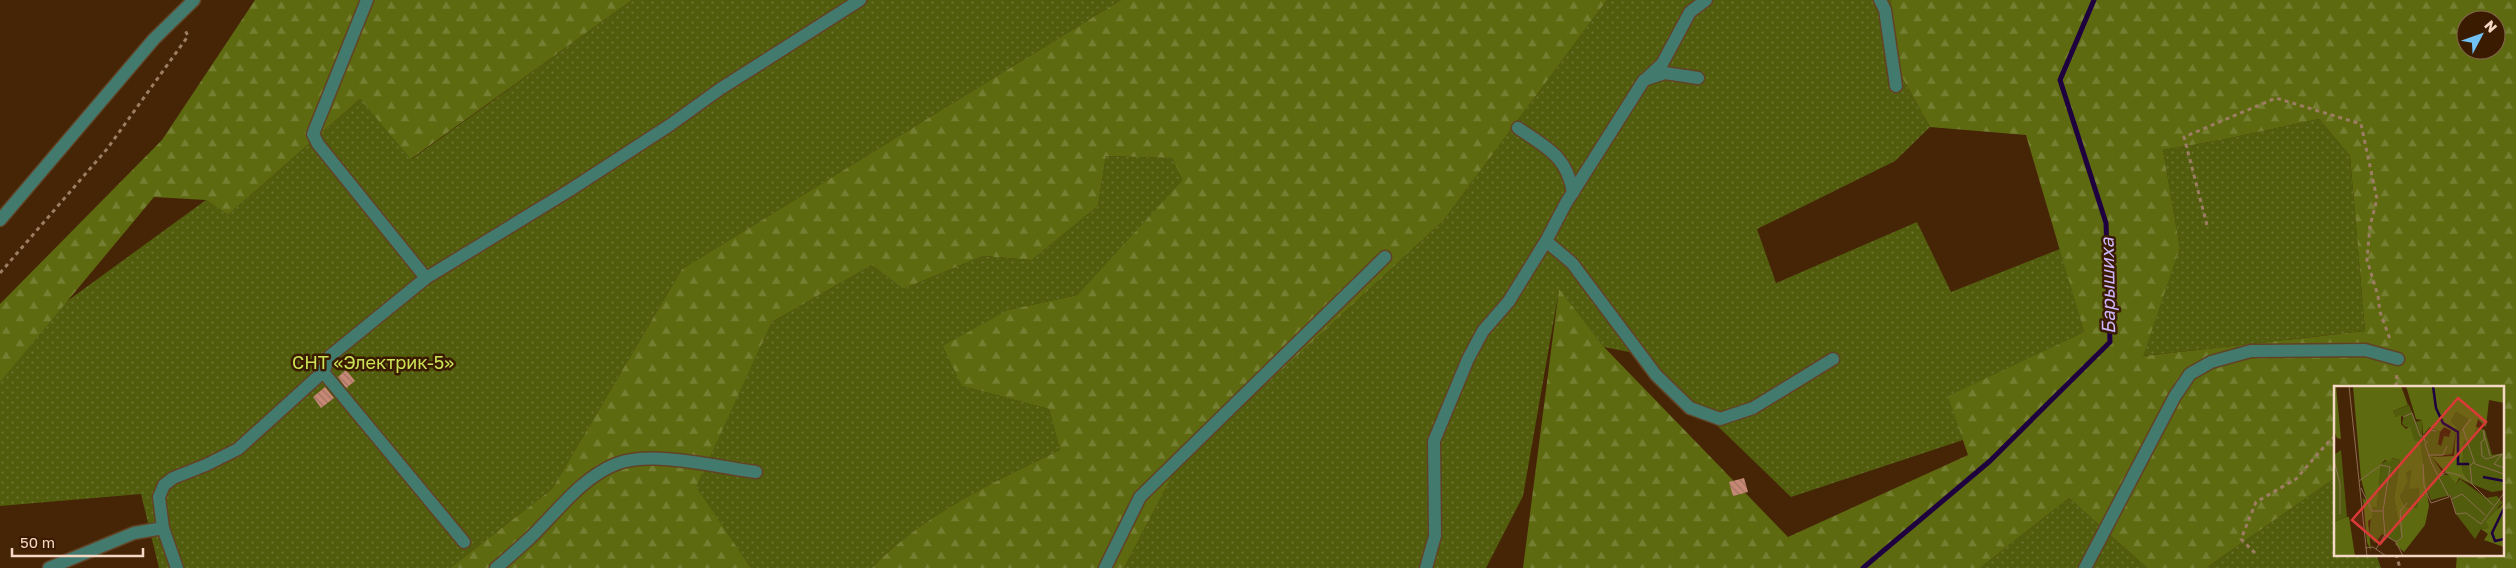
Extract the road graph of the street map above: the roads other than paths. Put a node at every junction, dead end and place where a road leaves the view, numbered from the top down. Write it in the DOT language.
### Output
graph roads {
  1 [pos="194,0"];
  2 [pos="367,0"];
  3 [pos="860,0"];
  4 [pos="1706,0"];
  5 [pos="1880,0"];
  6 [pos="1698,78"];
  7 [pos="1644,80"];
  8 [pos="1896,86"];
  9 [pos="1518,128"];
  10 [pos="1573,193"];
  11 [pos="0,220"];
  12 [pos="1546,241"];
  13 [pos="1385,257"];
  14 [pos="426,278"];
  15 [pos="1833,359"];
  16 [pos="2398,359"];
  17 [pos="324,372"];
  18 [pos="756,472"];
  19 [pos="164,528"];
  20 [pos="464,542"];
  21 [pos="49,568"];
  22 [pos="177,568"];
  23 [pos="496,568"];
  24 [pos="1105,568"];
  25 [pos="1426,568"];
  26 [pos="2085,568"];
  1 -- 11 [label="street"];
  2 -- 14 [label="street"];
  3 -- 14 [label="street"];
  4 -- 7 [label="street"];
  5 -- 8 [label="street"];
  6 -- 7 [label="street"];
  7 -- 10 [label="street"];
  9 -- 10 [label="street"];
  10 -- 12 [label="street"];
  12 -- 15 [label="street"];
  12 -- 25 [label="street"];
  13 -- 24 [label="street"];
  14 -- 17 [label="street"];
  16 -- 26 [label="street"];
  17 -- 19 [label="street"];
  17 -- 20 [label="street"];
  18 -- 23 [label="street"];
  19 -- 21 [label="street"];
  19 -- 22 [label="street"];
}
